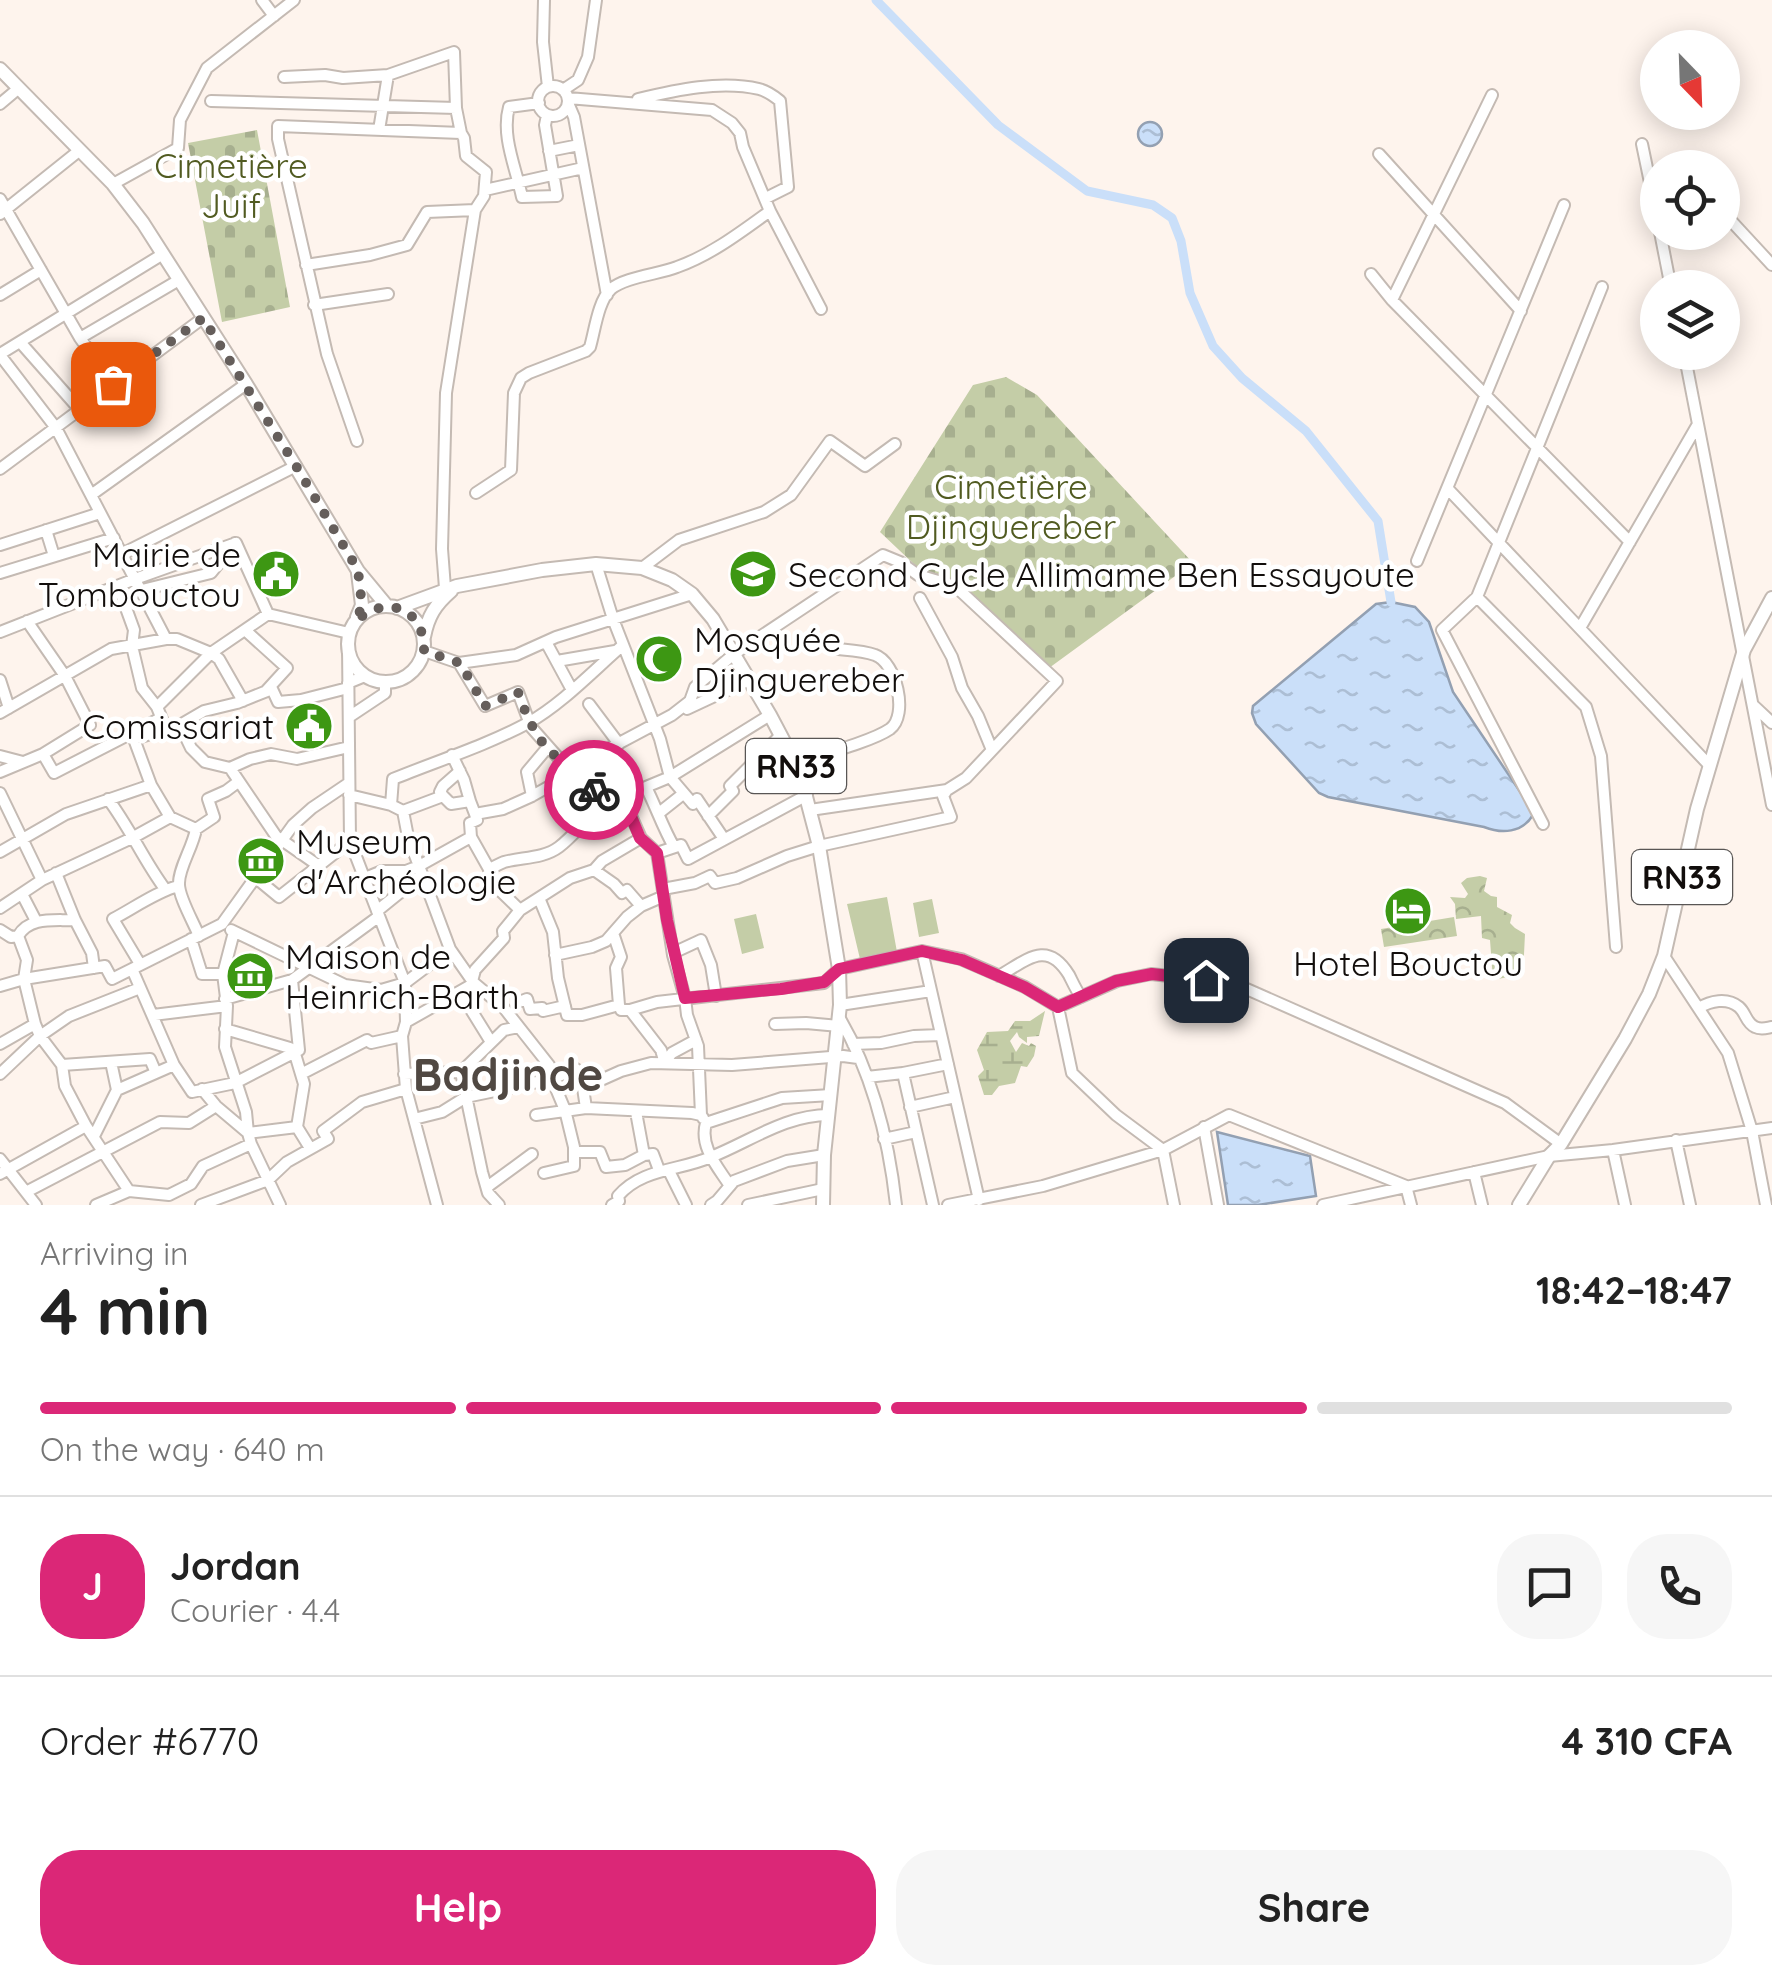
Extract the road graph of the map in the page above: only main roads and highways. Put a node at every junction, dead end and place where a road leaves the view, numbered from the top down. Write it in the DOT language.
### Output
graph roads {
  1 [pos="0,69"];
  2 [pos="358,570"];
  3 [pos="451,587"];
  4 [pos="1772,598"];
  5 [pos="392,607"];
  6 [pos="351,634"];
  7 [pos="424,645"];
  8 [pos="824,1205"];
  9 [pos="1520,1205"];
  1 -- 2 [label="main road"];
  2 -- 5 [label="main road"];
  2 -- 6 [label="main road"];
  3 -- 5 [label="main road, RN33"];
  3 -- 7 [label="main road"];
  3 -- 8 [label="main road, RN33"];
  4 -- 9 [label="main road, RN33"];
  5 -- 6 [label="main road"];
  5 -- 7 [label="main road"];
  6 -- 7 [label="main road"];
}
